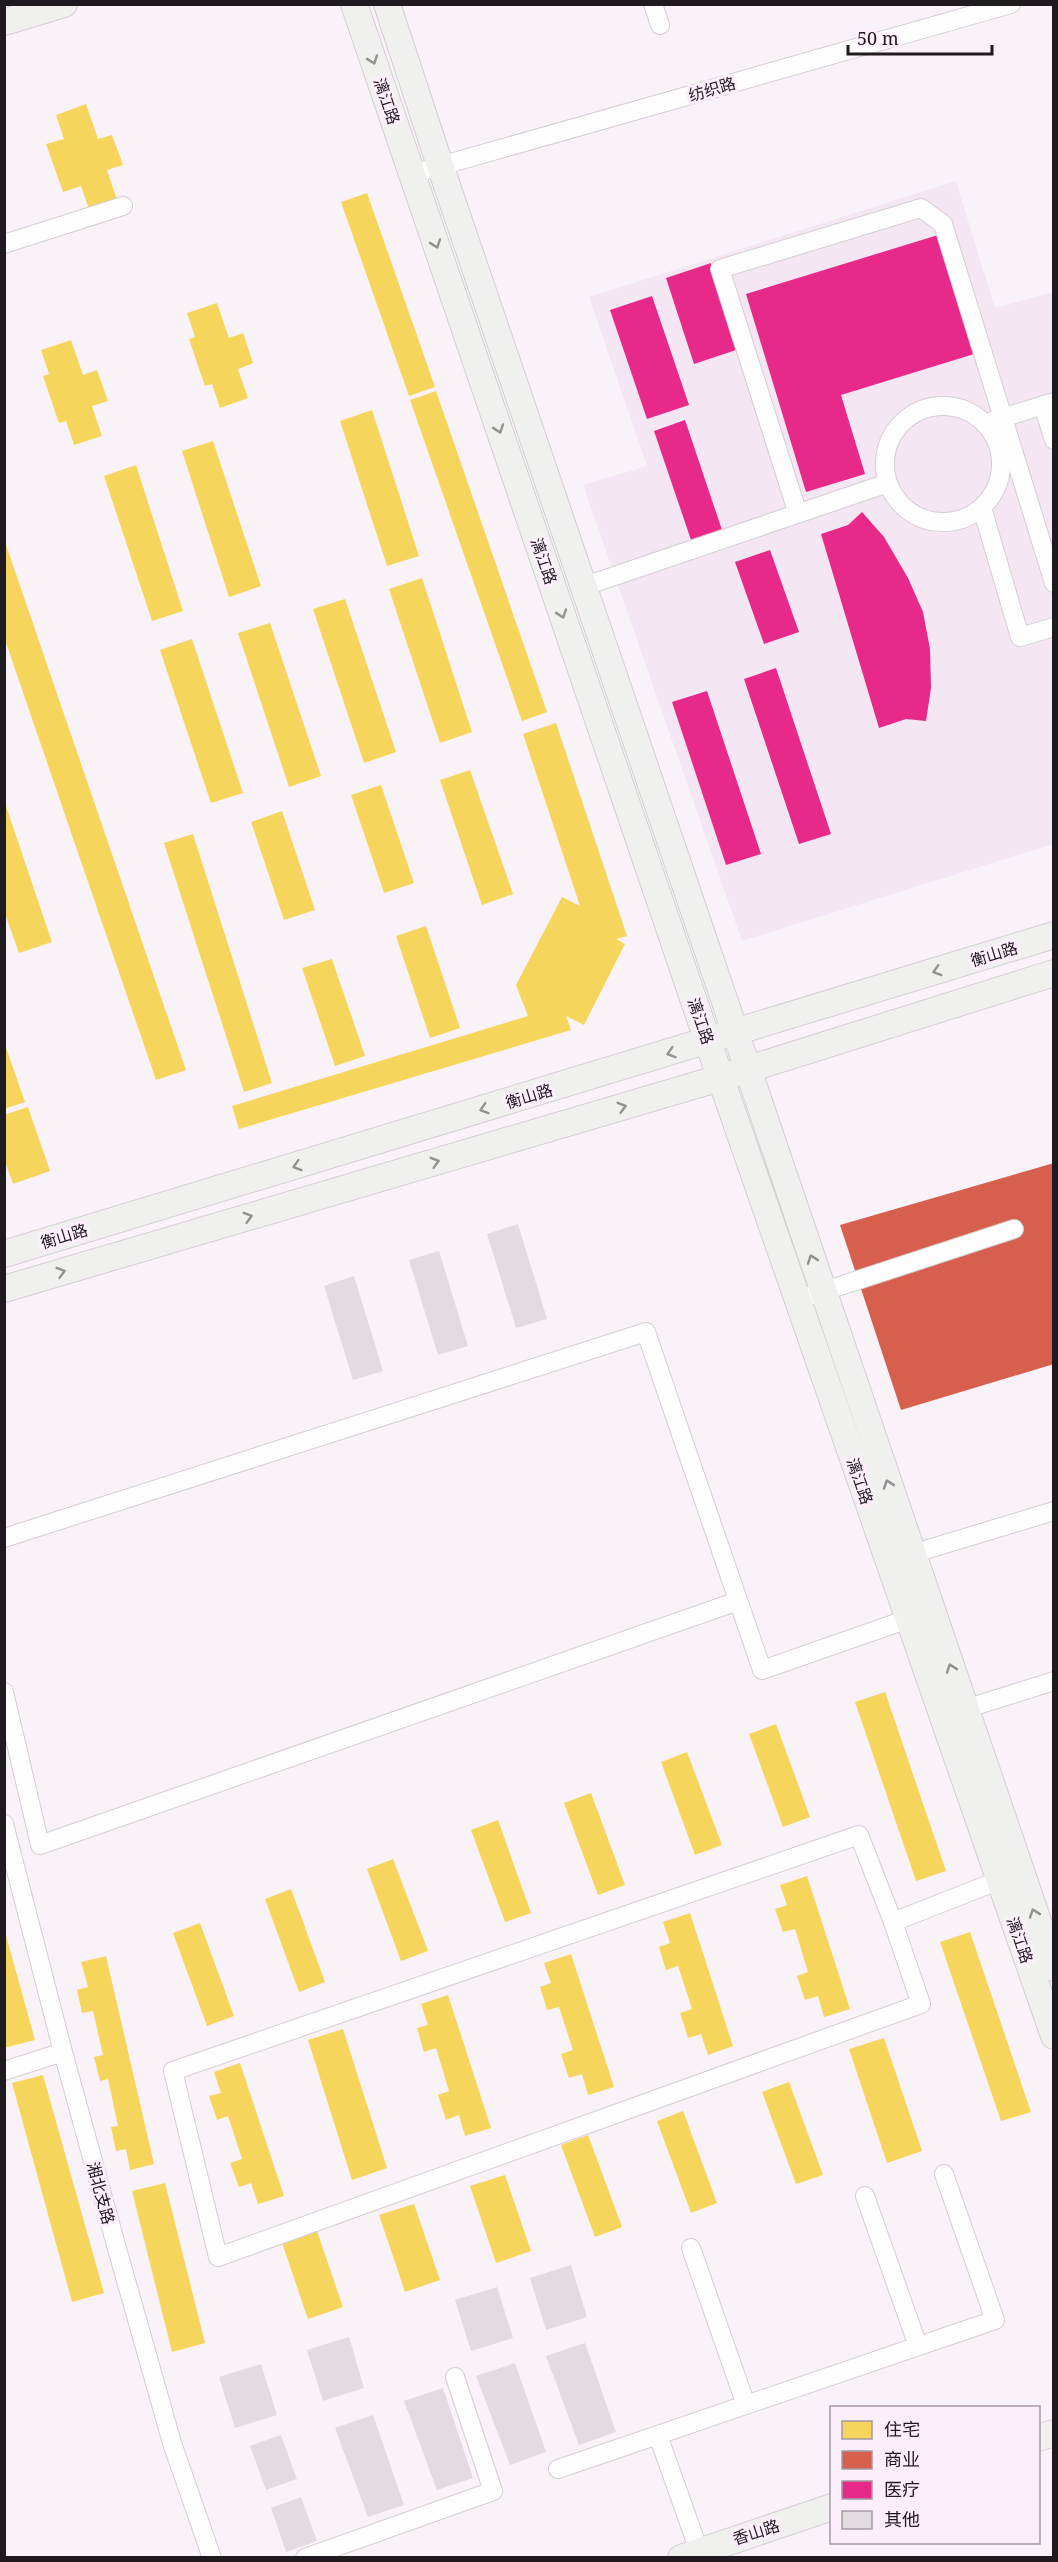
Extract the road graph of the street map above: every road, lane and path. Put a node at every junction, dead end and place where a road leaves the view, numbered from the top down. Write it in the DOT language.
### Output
graph roads {
  1 [pos="64,4"];
  2 [pos="354,4"];
  3 [pos="387,4"];
  4 [pos="653,4"];
  5 [pos="1011,4"];
  6 [pos="4,22"];
  7 [pos="660,26"];
  8 [pos="440,165"];
  9 [pos="412,174"];
  10 [pos="123,206"];
  11 [pos="4,244"];
  12 [pos="1048,404"];
  13 [pos="1004,417"];
  14 [pos="984,423"];
  15 [pos="1053,440"];
  16 [pos="888,483"];
  17 [pos="982,508"];
  18 [pos="798,514"];
  19 [pos="1053,583"];
  20 [pos="585,586"];
  21 [pos="1053,627"];
  22 [pos="1053,935"];
  23 [pos="1053,973"];
  24 [pos="736,1033"];
  25 [pos="708,1042"];
  26 [pos="748,1070"];
  27 [pos="720,1078"];
  28 [pos="1014,1229"];
  29 [pos="4,1254"];
  30 [pos="4,1289"];
  31 [pos="823,1291"];
  32 [pos="797,1300"];
  33 [pos="1053,1511"];
  34 [pos="4,1538"];
  35 [pos="912,1554"];
  36 [pos="738,1601"];
  37 [pos="908,1619"];
  38 [pos="1053,1682"];
  39 [pos="4,1692"];
  40 [pos="965,1709"];
  41 [pos="4,1824"];
  42 [pos="1010,1877"];
  43 [pos="893,1922"];
  44 [pos="1053,1968"];
  45 [pos="1053,2036"];
  46 [pos="63,2052"];
  47 [pos="4,2071"];
  48 [pos="944,2174"];
  49 [pos="865,2196"];
  50 [pos="691,2248"];
  51 [pos="918,2346"];
  52 [pos="455,2377"];
  53 [pos="746,2405"];
  54 [pos="658,2435"];
  55 [pos="558,2469"];
  56 [pos="830,2507"];
  57 [pos="690,2554"];
  58 [pos="212,2558"];
  59 [pos="305,2558"];
  1 -- 6 [label="street"];
  2 -- 9 [label="street, 漓江路, one-way"];
  3 -- 8 [label="street, 漓江路"];
  4 -- 7 [label="street"];
  5 -- 8 [label="street, 纺织路"];
  8 -- 9 [label="street, 纺织路"];
  8 -- 20 [label="street, 漓江路"];
  9 -- 25 [label="street, 漓江路, one-way"];
  10 -- 11 [label="street"];
  12 -- 13 [label="street"];
  12 -- 15 [label="street"];
  13 -- 14 [label="street"];
  13 -- 18 [label="street"];
  13 -- 19 [label="street"];
  14 -- 16 [label="street"];
  14 -- 17 [label="street"];
  16 -- 17 [label="street"];
  16 -- 18 [label="street"];
  17 -- 21 [label="street"];
  18 -- 20 [label="street"];
  20 -- 24 [label="street, 漓江路"];
  22 -- 24 [label="street, 衡山路, one-way"];
  23 -- 26 [label="street, 衡山路"];
  24 -- 25 [label="street, 衡山路"];
  24 -- 26 [label="street, 漓江路"];
  25 -- 27 [label="street, 漓江路"];
  25 -- 29 [label="street, 衡山路, one-way"];
  26 -- 27 [label="street, 衡山路"];
  31 -- 26 [label="street, 漓江路, one-way"];
  30 -- 27 [label="street, 衡山路, one-way"];
  27 -- 32 [label="street, 漓江路"];
  28 -- 31 [label="street"];
  31 -- 32 [label="street"];
  35 -- 31 [label="street, 漓江路, one-way"];
  32 -- 37 [label="street, 漓江路"];
  33 -- 35 [label="street"];
  34 -- 36 [label="street"];
  40 -- 35 [label="street, 漓江路, one-way"];
  36 -- 37 [label="street"];
  36 -- 39 [label="street"];
  37 -- 42 [label="street, 漓江路"];
  38 -- 40 [label="street"];
  40 -- 42 [label="street, 漓江路"];
  41 -- 46 [label="street, 湘北支路"];
  42 -- 43 [label="street"];
  44 -- 42 [label="street, 漓江路, one-way"];
  42 -- 45 [label="street, 漓江路"];
  43 -- 43 [label="street"];
  46 -- 47 [label="street"];
  46 -- 58 [label="street, 湘北支路"];
  48 -- 51 [label="street"];
  49 -- 51 [label="street"];
  50 -- 53 [label="street"];
  51 -- 53 [label="street"];
  52 -- 59 [label="street"];
  53 -- 54 [label="street"];
  54 -- 55 [label="street"];
  54 -- 57 [label="street"];
  56 -- 57 [label="street, 香山路"];
}
